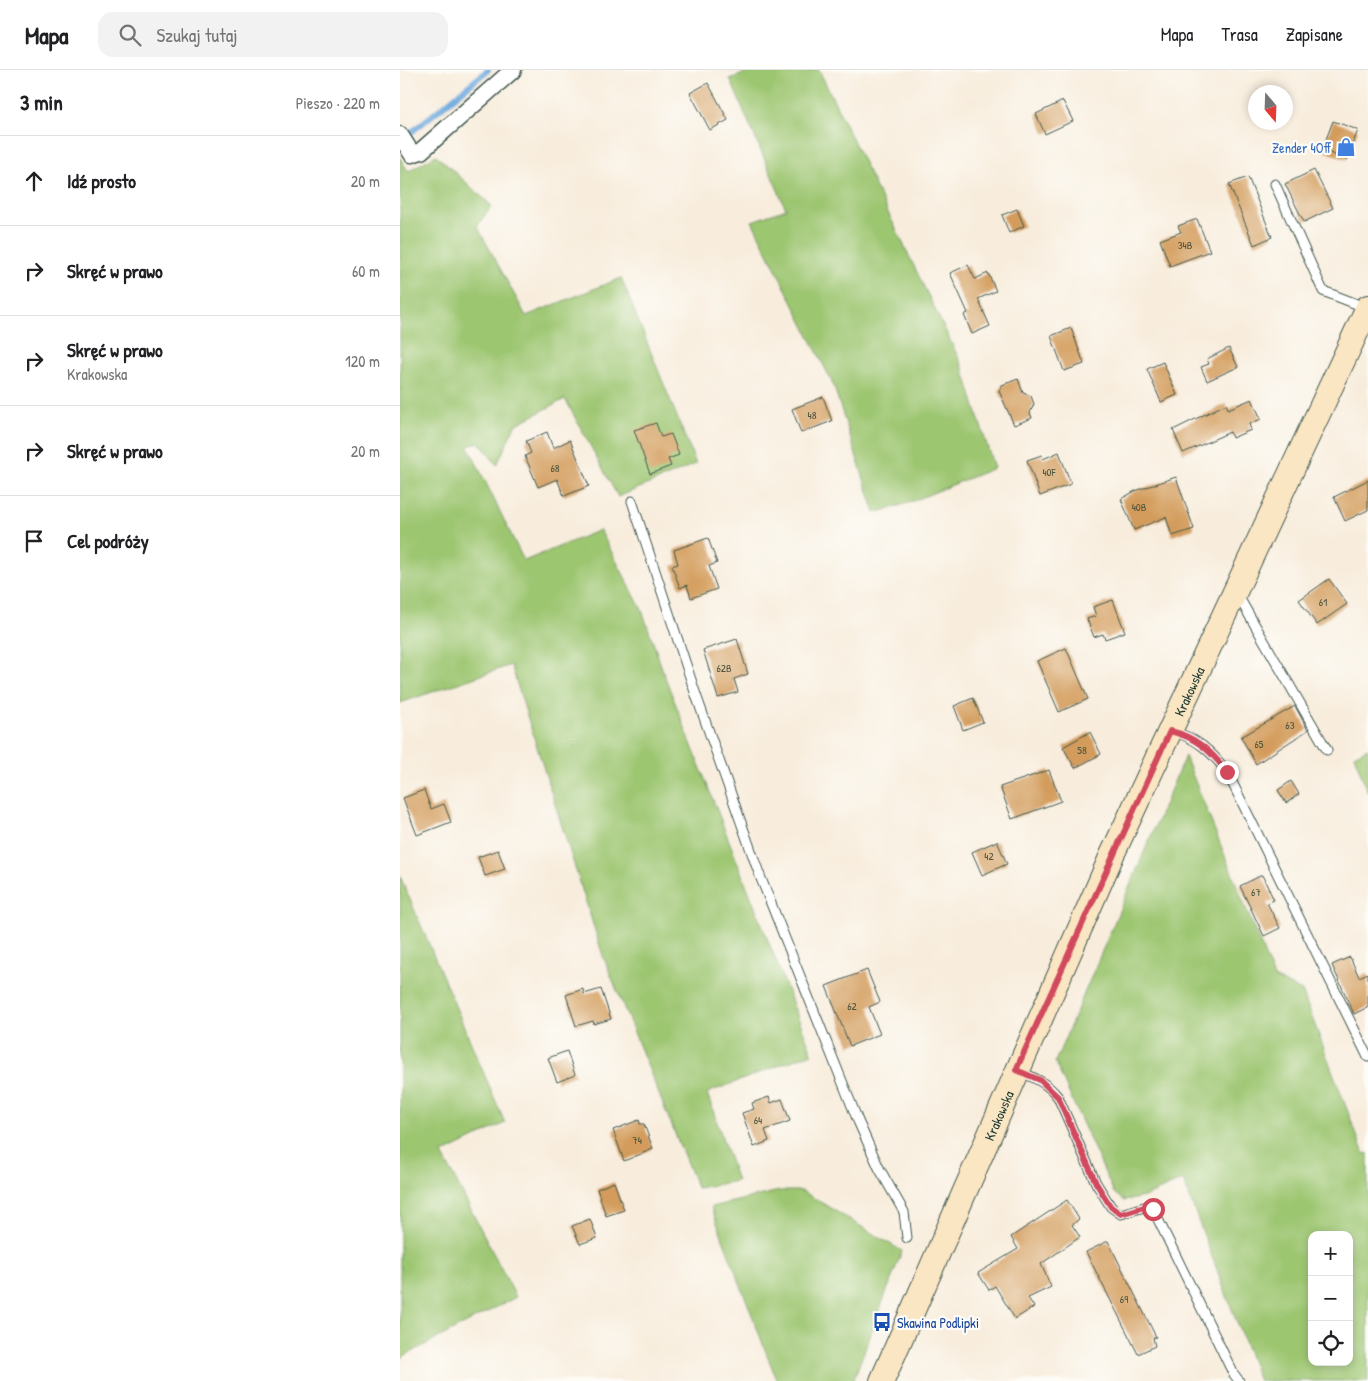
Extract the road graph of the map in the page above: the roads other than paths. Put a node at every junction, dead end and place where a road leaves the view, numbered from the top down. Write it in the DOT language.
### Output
graph roads {
  1 [pos="513,70"];
  2 [pos="400,135"];
  3 [pos="1275,184"];
  4 [pos="1368,308"];
  5 [pos="632,501"];
  6 [pos="1235,590"];
  7 [pos="1170,731"];
  8 [pos="1327,750"];
  9 [pos="1368,1056"];
  10 [pos="1016,1070"];
  11 [pos="907,1238"];
  12 [pos="882,1381"];
  13 [pos="1239,1381"];
  1 -- 2 [label="street"];
  3 -- 4 [label="lane"];
  4 -- 6 [label="main road, Krakowska"];
  5 -- 11 [label="lane"];
  6 -- 7 [label="main road, Krakowska"];
  6 -- 8 [label="lane"];
  7 -- 9 [label="lane"];
  7 -- 10 [label="main road, Krakowska"];
  10 -- 12 [label="main road, Krakowska"];
  10 -- 13 [label="lane"];
}
